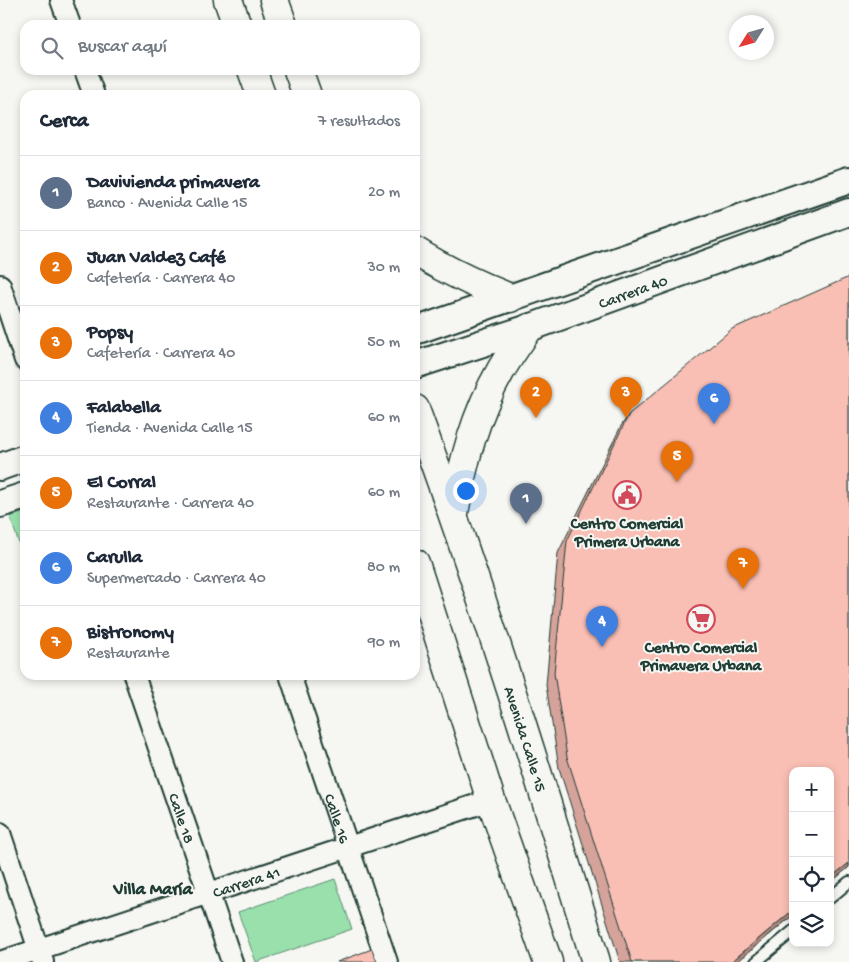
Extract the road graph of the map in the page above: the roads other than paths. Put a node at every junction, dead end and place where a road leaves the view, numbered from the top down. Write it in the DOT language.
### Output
graph roads {
  1 [pos="62,0"];
  2 [pos="228,0"];
  3 [pos="274,0"];
  4 [pos="68,20"];
  5 [pos="235,20"];
  6 [pos="281,20"];
  7 [pos="87,75"];
  8 [pos="254,75"];
  9 [pos="300,75"];
  10 [pos="92,90"];
  11 [pos="259,90"];
  12 [pos="305,90"];
  13 [pos="849,180"];
  14 [pos="849,212"];
  15 [pos="420,254"];
  16 [pos="0,285"];
  17 [pos="510,298"];
  18 [pos="528,328"];
  19 [pos="420,329"];
  20 [pos="20,345"];
  21 [pos="420,364"];
  22 [pos="420,422"];
  23 [pos="20,460"];
  24 [pos="0,467"];
  25 [pos="20,498"];
  26 [pos="0,504"];
  27 [pos="454,514"];
  28 [pos="420,578"];
  29 [pos="136,680"];
  30 [pos="292,680"];
  31 [pos="491,800"];
  32 [pos="0,833"];
  33 [pos="349,848"];
  34 [pos="849,882"];
  35 [pos="209,894"];
  36 [pos="834,895"];
  37 [pos="789,934"];
  38 [pos="381,953"];
  39 [pos="41,956"];
  40 [pos="0,962"];
  41 [pos="232,962"];
  42 [pos="548,962"];
  43 [pos="596,962"];
  44 [pos="756,962"];
  1 -- 4 [label="street"];
  2 -- 5 [label="main road"];
  3 -- 6 [label="main road"];
  7 -- 10 [label="street"];
  8 -- 11 [label="main road"];
  9 -- 12 [label="main road"];
  13 -- 17 [label="street, Carrera 40"];
  14 -- 18 [label="street, Carrera 40"];
  15 -- 17 [label="main road"];
  16 -- 20 [label="street"];
  17 -- 19 [label="street, Carrera 40"];
  18 -- 21 [label="street, Carrera 40"];
  18 -- 27 [label="main road"];
  22 -- 27 [label="main road, Avenida Calle 15"];
  23 -- 24 [label="street"];
  25 -- 26 [label="street"];
  27 -- 43 [label="main road, Avenida Calle 15"];
  28 -- 31 [label="main road"];
  29 -- 35 [label="street, Calle 18"];
  30 -- 33 [label="street, Calle 16"];
  31 -- 33 [label="street, Carrera 41"];
  31 -- 42 [label="main road"];
  32 -- 39 [label="street"];
  33 -- 35 [label="street, Carrera 41"];
  33 -- 38 [label="street, Calle 16"];
  34 -- 36 [label="lane"];
  35 -- 39 [label="street, Carrera 41"];
  35 -- 41 [label="street, Calle 18"];
  37 -- 44 [label="lane"];
  39 -- 40 [label="street, Carrera 41"];
}
